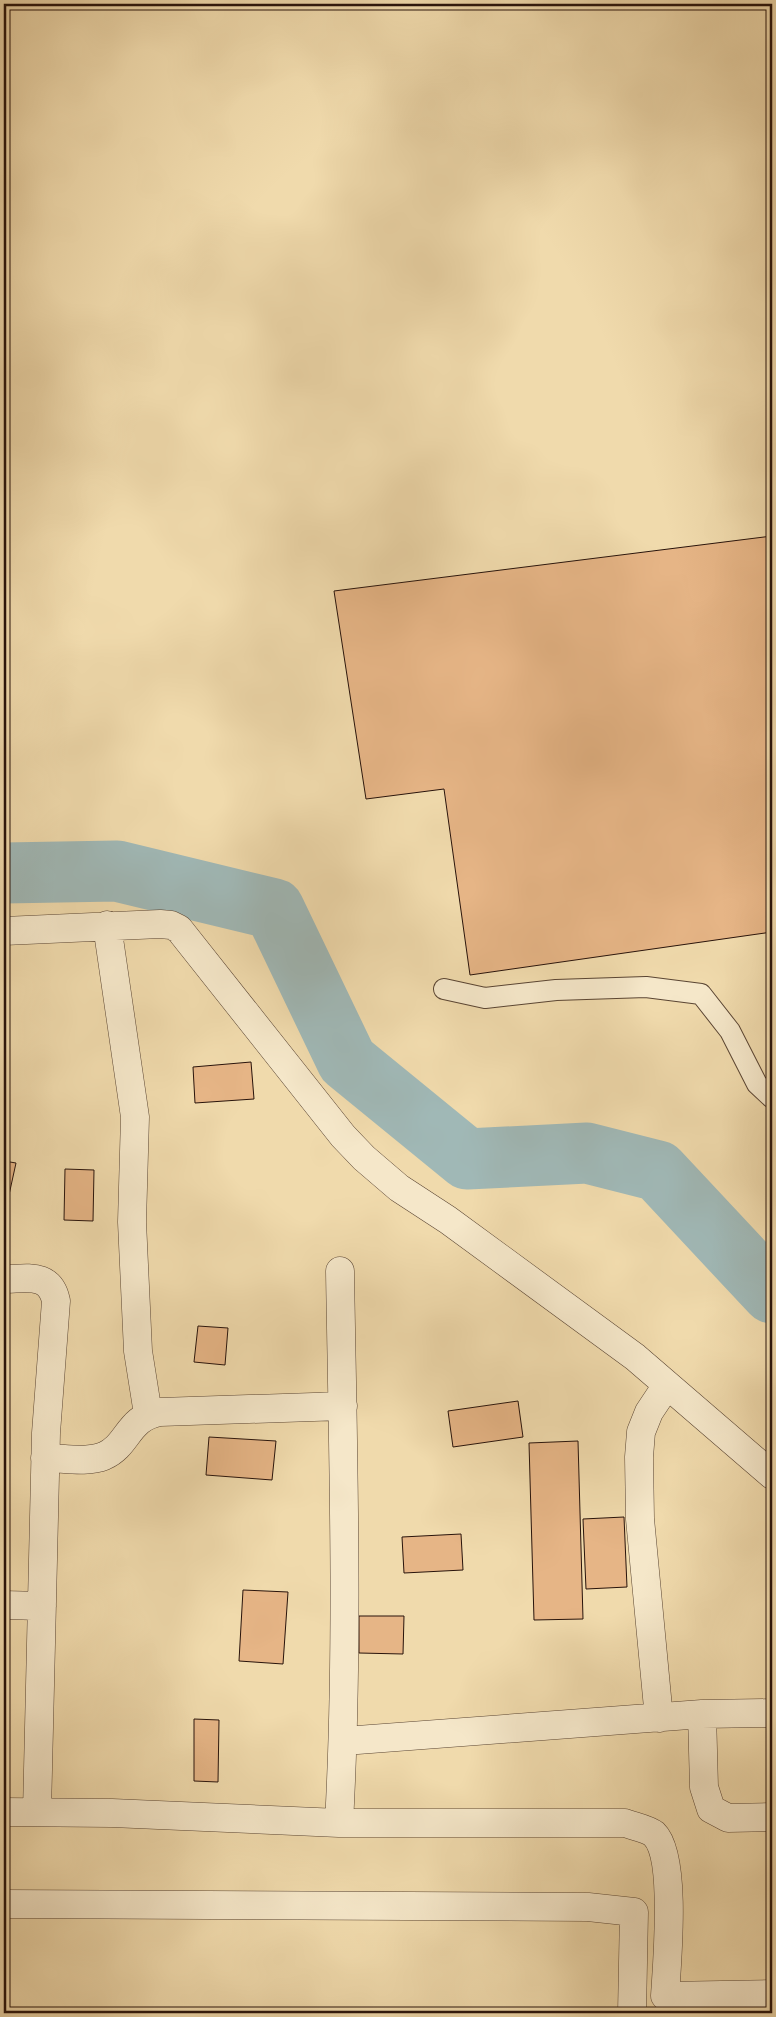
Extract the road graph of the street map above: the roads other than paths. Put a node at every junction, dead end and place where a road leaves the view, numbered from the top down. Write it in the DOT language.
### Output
graph roads {
  1 [pos="107,925"];
  2 [pos="4,931"];
  3 [pos="444,989"];
  4 [pos="772,1098"];
  5 [pos="340,1271"];
  6 [pos="4,1279"];
  7 [pos="667,1385"];
  8 [pos="342,1406"];
  9 [pos="148,1414"];
  10 [pos="45,1458"];
  11 [pos="772,1475"];
  12 [pos="4,1605"];
  13 [pos="42,1606"];
  14 [pos="772,1713"];
  15 [pos="702,1714"];
  16 [pos="659,1718"];
  17 [pos="344,1741"];
  18 [pos="4,1812"];
  19 [pos="37,1812"];
  20 [pos="772,1817"];
  21 [pos="339,1823"];
  22 [pos="4,1904"];
  23 [pos="772,1994"];
  24 [pos="632,2013"];
  1 -- 2 [label="street"];
  1 -- 7 [label="street"];
  1 -- 9 [label="street"];
  3 -- 4 [label="lane"];
  5 -- 8 [label="street"];
  6 -- 10 [label="street"];
  7 -- 11 [label="street"];
  7 -- 16 [label="street"];
  8 -- 9 [label="street"];
  8 -- 17 [label="street"];
  9 -- 10 [label="street"];
  10 -- 13 [label="street"];
  12 -- 13 [label="street"];
  13 -- 19 [label="street"];
  14 -- 15 [label="street"];
  15 -- 16 [label="street"];
  15 -- 20 [label="street"];
  16 -- 17 [label="street"];
  17 -- 21 [label="street"];
  18 -- 19 [label="street"];
  19 -- 21 [label="street"];
  21 -- 23 [label="street"];
  22 -- 24 [label="street"];
}
